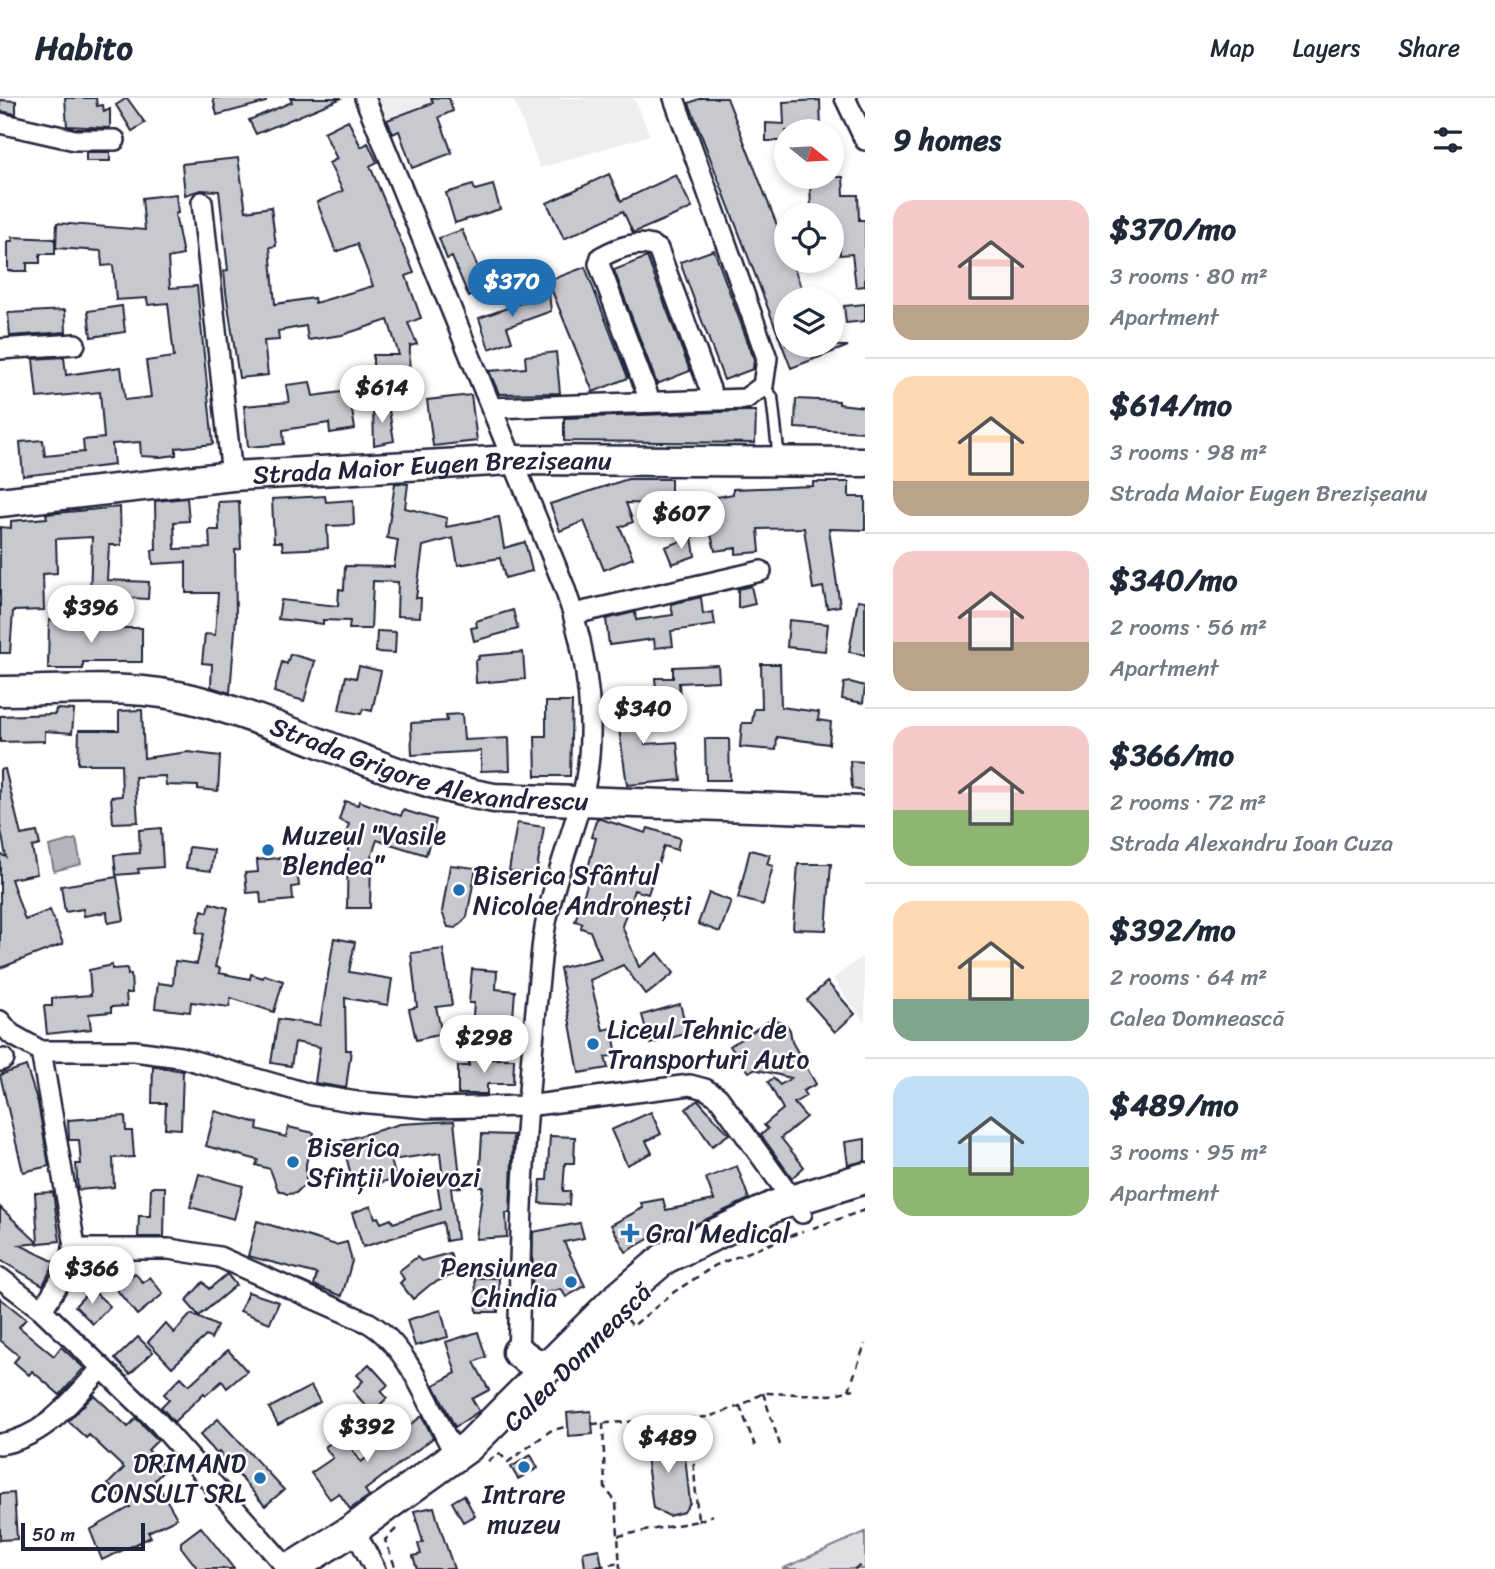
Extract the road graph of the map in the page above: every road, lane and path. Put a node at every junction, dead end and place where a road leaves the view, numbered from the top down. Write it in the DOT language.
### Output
graph roads {
  1 [pos="365,98"];
  2 [pos="674,98"];
  3 [pos="845,98"];
  4 [pos="0,123"];
  5 [pos="115,140"];
  6 [pos="865,140"];
  7 [pos="202,202"];
  8 [pos="75,344"];
  9 [pos="0,349"];
  10 [pos="763,386"];
  11 [pos="714,400"];
  12 [pos="650,401"];
  13 [pos="491,408"];
  14 [pos="512,460"];
  15 [pos="779,462"];
  16 [pos="865,462"];
  17 [pos="233,477"];
  18 [pos="0,502"];
  19 [pos="761,571"];
  20 [pos="574,614"];
  21 [pos="0,691"];
  22 [pos="581,803"];
  23 [pos="865,811"];
  24 [pos="0,1021"];
  25 [pos="41,1051"];
  26 [pos="527,1106"];
  27 [pos="775,1175"];
  28 [pos="865,1178"];
  29 [pos="865,1193"];
  30 [pos="799,1206"];
  31 [pos="865,1210"];
  32 [pos="755,1215"];
  33 [pos="74,1250"];
  34 [pos="0,1278"];
  35 [pos="42,1310"];
  36 [pos="620,1311"];
  37 [pos="865,1344"];
  38 [pos="518,1352"];
  39 [pos="102,1368"];
  40 [pos="542,1380"];
  41 [pos="854,1389"];
  42 [pos="849,1390"];
  43 [pos="763,1393"];
  44 [pos="740,1406"];
  45 [pos="691,1418"];
  46 [pos="603,1423"];
  47 [pos="592,1424"];
  48 [pos="568,1426"];
  49 [pos="0,1444"];
  50 [pos="779,1445"];
  51 [pos="755,1447"];
  52 [pos="481,1455"];
  53 [pos="713,1515"];
  54 [pos="404,1521"];
  55 [pos="698,1521"];
  56 [pos="357,1535"];
  57 [pos="618,1536"];
  58 [pos="620,1563"];
  59 [pos="865,1563"];
  60 [pos="289,1569"];
  61 [pos="315,1569"];
  62 [pos="375,1569"];
  63 [pos="396,1569"];
  64 [pos="586,1569"];
  65 [pos="620,1569"];
  66 [pos="854,1569"];
  1 -- 13 [label="street"];
  2 -- 10 [label="street"];
  3 -- 6 [label="street"];
  4 -- 5 [label="street"];
  7 -- 17 [label="street"];
  8 -- 9 [label="street"];
  10 -- 11 [label="street"];
  10 -- 15 [label="lane"];
  11 -- 12 [label="street"];
  11 -- 12 [label="street"];
  12 -- 13 [label="street"];
  13 -- 14 [label="street"];
  14 -- 15 [label="street, Strada Maior Eugen Brezișeanu"];
  14 -- 17 [label="street, Strada Maior Eugen Brezișeanu"];
  14 -- 20 [label="street"];
  15 -- 16 [label="street, Strada Maior Eugen Brezișeanu"];
  17 -- 18 [label="street, Strada Maior Eugen Brezișeanu"];
  19 -- 20 [label="street"];
  20 -- 22 [label="street"];
  21 -- 22 [label="street, Strada Grigore Alexandrescu"];
  22 -- 23 [label="street, Strada Grigore Alexandrescu"];
  22 -- 26 [label="street"];
  24 -- 25 [label="street"];
  25 -- 26 [label="street"];
  25 -- 33 [label="street"];
  26 -- 27 [label="street"];
  26 -- 38 [label="street"];
  27 -- 30 [label="street"];
  27 -- 32 [label="street"];
  28 -- 30 [label="main road"];
  29 -- 30 [label="main road, Calea Domnească"];
  30 -- 32 [label="main road, Calea Domnească"];
  30 -- 36 [label="main road, Calea Domnească"];
  31 -- 36 [label="path"];
  32 -- 40 [label="main road, Calea Domnească"];
  33 -- 35 [label="street"];
  33 -- 52 [label="street"];
  34 -- 35 [label="street"];
  35 -- 39 [label="street"];
  36 -- 40 [label="main road, Calea Domnească"];
  37 -- 42 [label="path"];
  38 -- 40 [label="main road"];
  39 -- 49 [label="street"];
  39 -- 60 [label="street"];
  40 -- 52 [label="main road, Calea Domnească"];
  41 -- 42 [label="path"];
  42 -- 43 [label="path"];
  43 -- 44 [label="path"];
  43 -- 50 [label="path"];
  44 -- 45 [label="path"];
  44 -- 51 [label="path"];
  45 -- 46 [label="path"];
  45 -- 55 [label="path"];
  46 -- 47 [label="path"];
  46 -- 57 [label="path"];
  48 -- 52 [label="path"];
  52 -- 56 [label="main road, Calea Domnească"];
  53 -- 55 [label="path"];
  54 -- 63 [label="path"];
  55 -- 57 [label="path"];
  56 -- 60 [label="main road, Calea Domnească"];
  56 -- 61 [label="main road, Calea Domnească"];
  56 -- 62 [label="street"];
  57 -- 58 [label="path"];
  58 -- 64 [label="path"];
  58 -- 65 [label="path"];
  59 -- 66 [label="path"];
}
